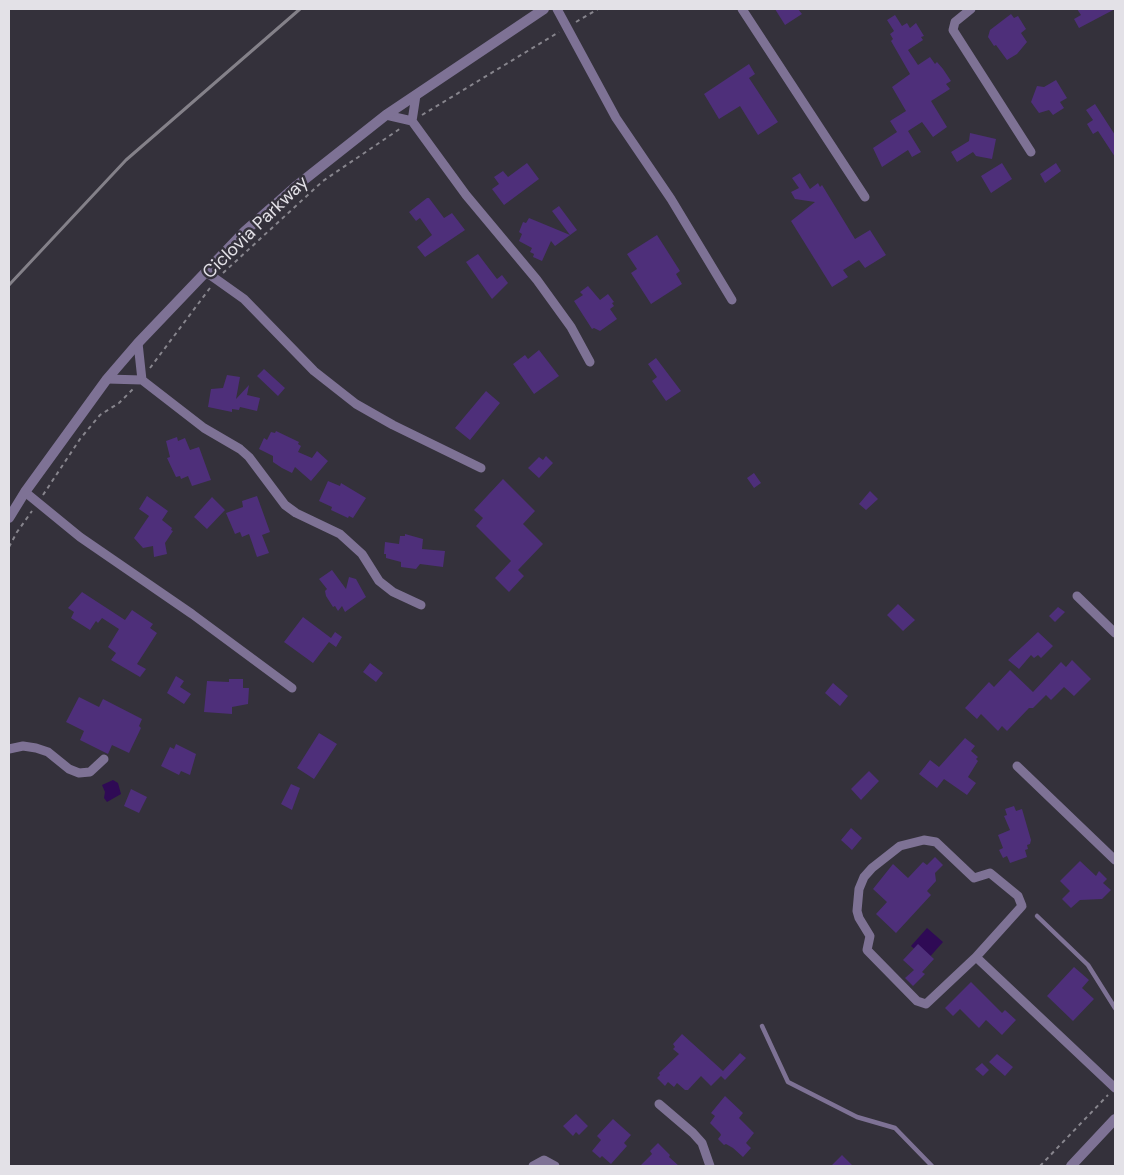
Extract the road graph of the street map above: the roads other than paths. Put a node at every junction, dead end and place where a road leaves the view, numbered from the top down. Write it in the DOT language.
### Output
graph roads {
  1 [pos="544,9"];
  2 [pos="557,9"];
  3 [pos="742,9"];
  4 [pos="971,9"];
  5 [pos="416,95"];
  6 [pos="386,115"];
  7 [pos="412,121"];
  8 [pos="1031,152"];
  9 [pos="866,197"];
  10 [pos="206,272"];
  11 [pos="732,300"];
  12 [pos="138,343"];
  13 [pos="590,362"];
  14 [pos="108,379"];
  15 [pos="142,380"];
  16 [pos="481,468"];
  17 [pos="25,492"];
  18 [pos="9,518"];
  19 [pos="1077,596"];
  20 [pos="421,605"];
  21 [pos="1115,633"];
  22 [pos="292,688"];
  23 [pos="9,749"];
  24 [pos="104,759"];
  25 [pos="1017,766"];
  26 [pos="1115,860"];
  27 [pos="1037,916"];
  28 [pos="976,957"];
  29 [pos="1115,1008"];
  30 [pos="762,1026"];
  31 [pos="1115,1088"];
  32 [pos="659,1104"];
  33 [pos="1115,1119"];
  34 [pos="533,1166"];
  35 [pos="555,1166"];
  36 [pos="710,1166"];
  37 [pos="932,1166"];
  38 [pos="1070,1166"];
  1 -- 5 [label="street"];
  2 -- 11 [label="street"];
  3 -- 9 [label="street"];
  4 -- 8 [label="street"];
  5 -- 6 [label="street"];
  5 -- 7 [label="street"];
  6 -- 7 [label="street"];
  6 -- 10 [label="street"];
  7 -- 13 [label="street"];
  10 -- 12 [label="street"];
  10 -- 16 [label="street"];
  12 -- 14 [label="street"];
  12 -- 15 [label="street"];
  14 -- 15 [label="street"];
  14 -- 17 [label="street"];
  15 -- 20 [label="street"];
  17 -- 18 [label="street"];
  17 -- 22 [label="street"];
  19 -- 21 [label="street"];
  23 -- 24 [label="street"];
  25 -- 26 [label="street"];
  27 -- 29 [label="lane"];
  28 -- 28 [label="street"];
  28 -- 31 [label="street"];
  30 -- 37 [label="lane"];
  32 -- 36 [label="street"];
  33 -- 38 [label="street"];
  34 -- 35 [label="street"];
}
